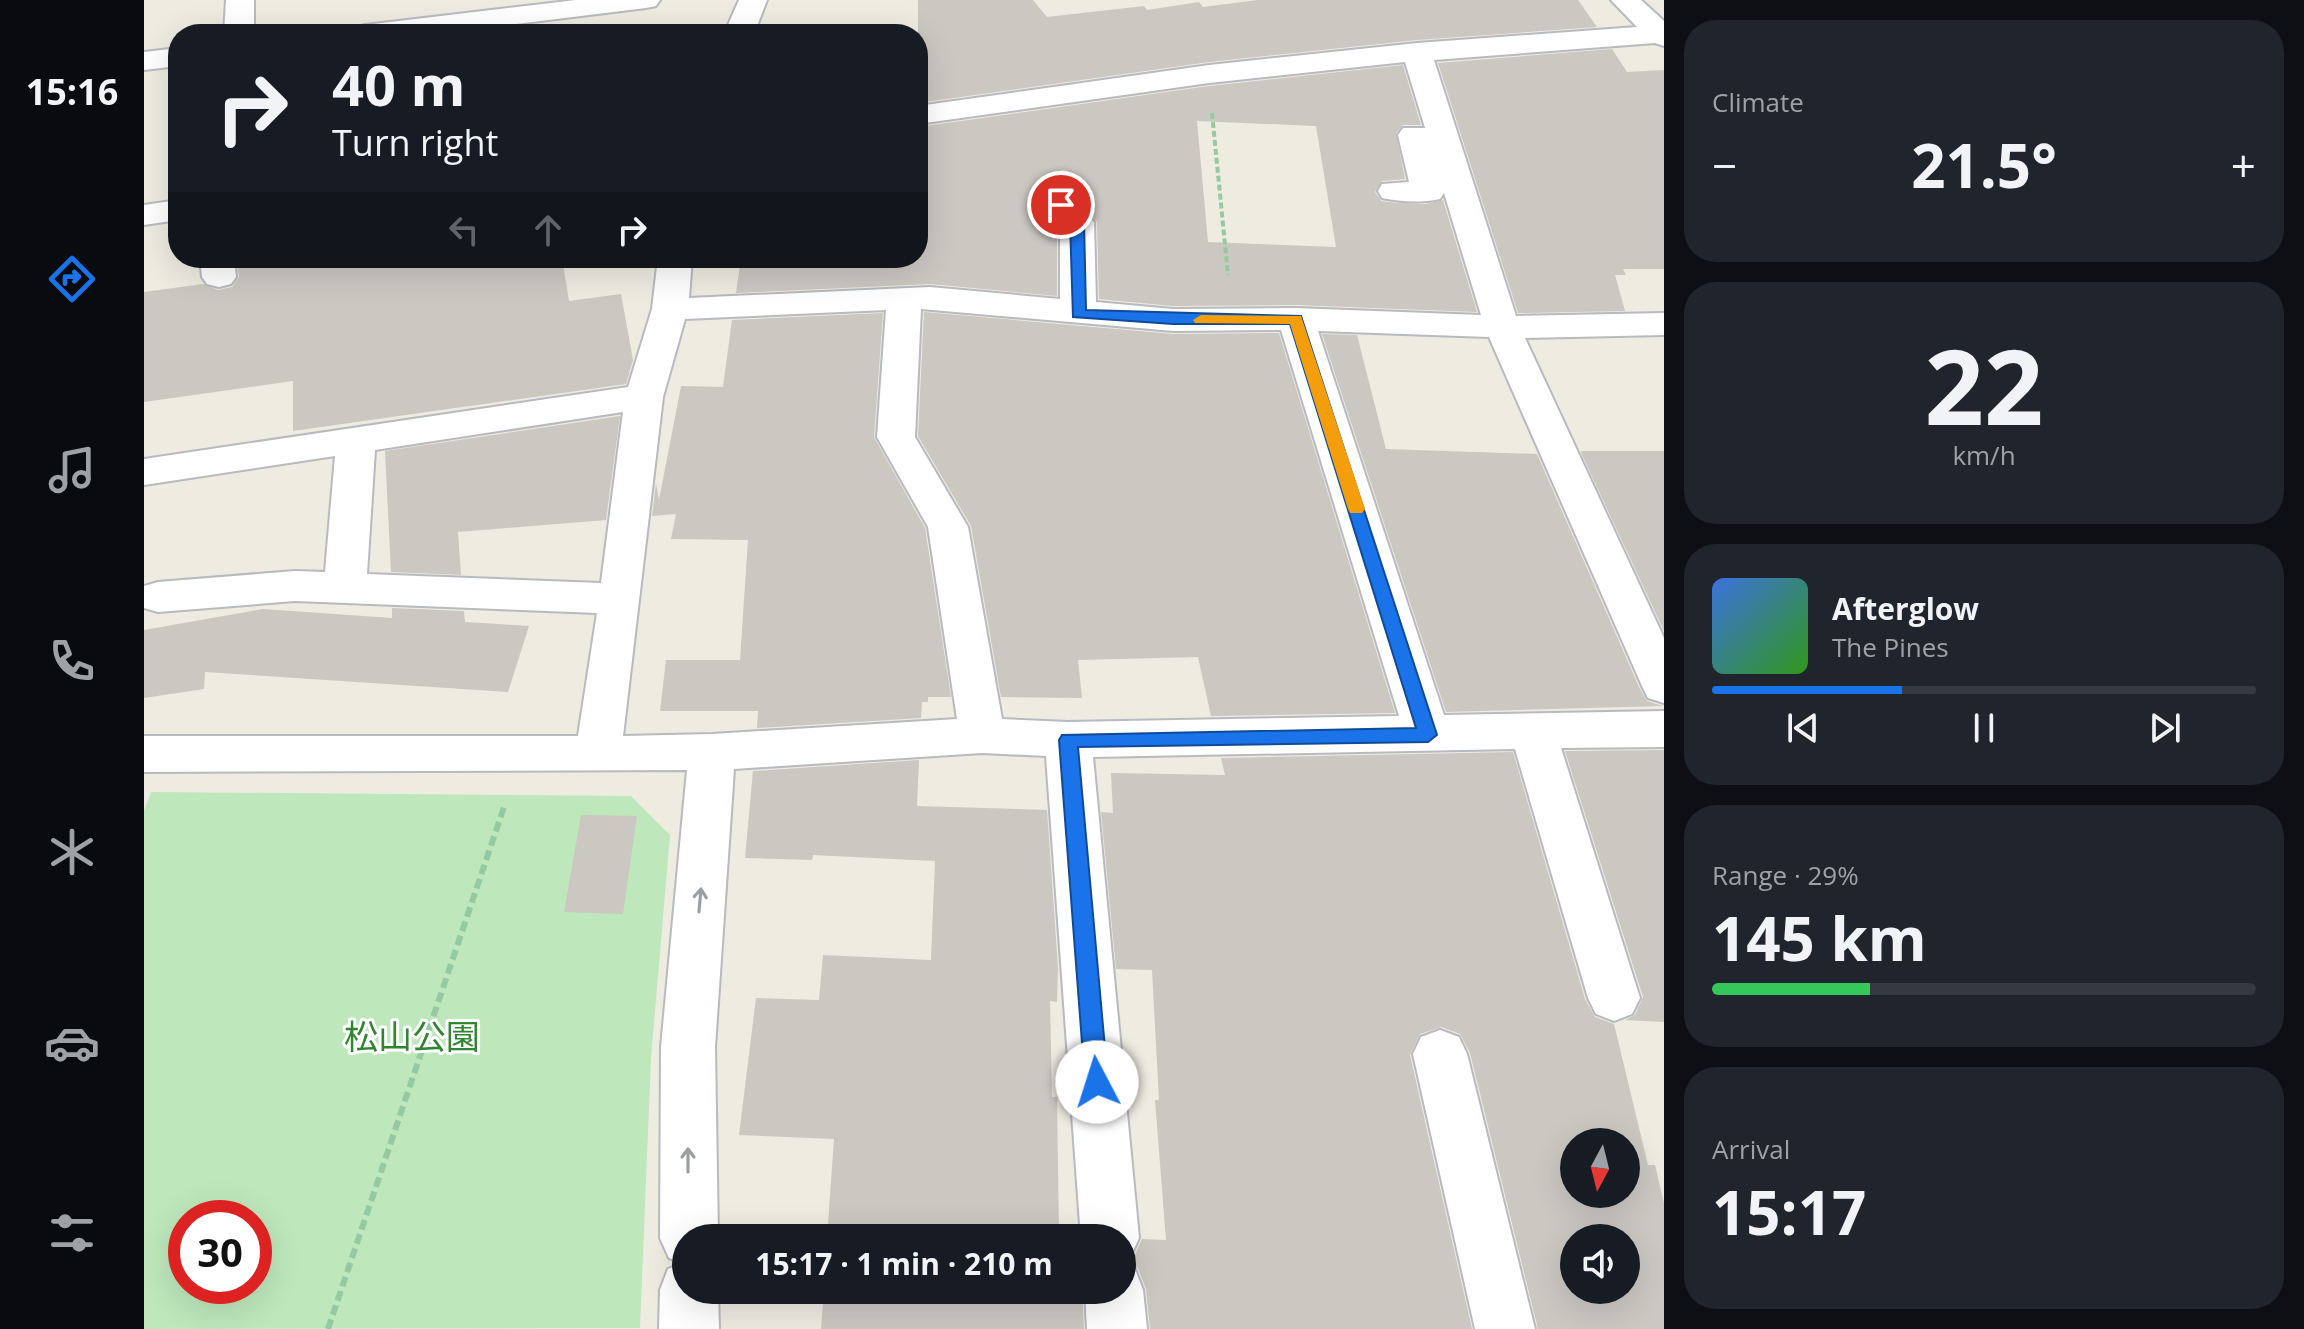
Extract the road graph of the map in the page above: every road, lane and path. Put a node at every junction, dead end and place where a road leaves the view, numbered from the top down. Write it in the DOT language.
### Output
graph roads {
  1 [pos="240,0"];
  2 [pos="378,0"];
  3 [pos="646,0"];
  4 [pos="753,0"];
  5 [pos="1625,0"];
  6 [pos="540,15"];
  7 [pos="239,24"];
  8 [pos="374,24"];
  9 [pos="468,24"];
  10 [pos="743,24"];
  11 [pos="1663,35"];
  12 [pos="1406,54"];
  13 [pos="168,58"];
  14 [pos="144,61"];
  15 [pos="1209,74"];
  16 [pos="928,114"];
  17 [pos="1062,183"];
  18 [pos="1394,191"];
  19 [pos="168,211"];
  20 [pos="144,215"];
  21 [pos="674,268"];
  22 [pos="904,299"];
  23 [pos="670,309"];
  24 [pos="1078,314"];
  25 [pos="1232,319"];
  26 [pos="1296,319"];
  27 [pos="1664,324"];
  28 [pos="1502,327"];
  29 [pos="644,397"];
  30 [pos="356,440"];
  31 [pos="144,472"];
  32 [pos="345,587"];
  33 [pos="158,597"];
  34 [pos="620,599"];
  35 [pos="1664,686"];
  36 [pos="1664,729"];
  37 [pos="1533,732"];
  38 [pos="982,735"];
  39 [pos="1428,735"];
  40 [pos="1068,740"];
  41 [pos="712,752"];
  42 [pos="144,754"];
  43 [pos="598,754"];
  44 [pos="511,788"];
  45 [pos="1614,998"];
  46 [pos="1440,1054"];
  47 [pos="689,1224"];
  48 [pos="1109,1224"];
  49 [pos="689,1304"];
  50 [pos="1115,1304"];
  51 [pos="328,1329"];
  52 [pos="689,1329"];
  53 [pos="1117,1329"];
  54 [pos="1505,1329"];
  1 -- 7 [label="street"];
  2 -- 8 [label="street"];
  3 -- 6 [label="street"];
  4 -- 10 [label="street"];
  5 -- 11 [label="street"];
  6 -- 9 [label="street"];
  11 -- 12 [label="street"];
  12 -- 15 [label="street"];
  12 -- 18 [label="street"];
  12 -- 28 [label="street"];
  13 -- 14 [label="street"];
  15 -- 16 [label="street"];
  15 -- 25 [label="path"];
  17 -- 24 [label="street"];
  19 -- 20 [label="street"];
  21 -- 23 [label="street"];
  22 -- 23 [label="street"];
  22 -- 24 [label="street"];
  22 -- 38 [label="street"];
  23 -- 29 [label="street"];
  24 -- 25 [label="street"];
  25 -- 26 [label="street"];
  26 -- 28 [label="street"];
  26 -- 39 [label="street"];
  27 -- 28 [label="street"];
  28 -- 35 [label="street"];
  29 -- 30 [label="street"];
  29 -- 34 [label="street"];
  30 -- 31 [label="street"];
  30 -- 32 [label="street"];
  32 -- 33 [label="street"];
  32 -- 34 [label="street"];
  34 -- 43 [label="street"];
  36 -- 37 [label="street"];
  37 -- 39 [label="street"];
  37 -- 45 [label="street"];
  38 -- 40 [label="street"];
  38 -- 41 [label="street"];
  39 -- 40 [label="street"];
  40 -- 48 [label="street"];
  41 -- 43 [label="street"];
  47 -- 41 [label="street, one-way"];
  42 -- 43 [label="street"];
  44 -- 51 [label="path"];
  46 -- 54 [label="street"];
  49 -- 52 [label="street"];
  50 -- 53 [label="street"];
}
